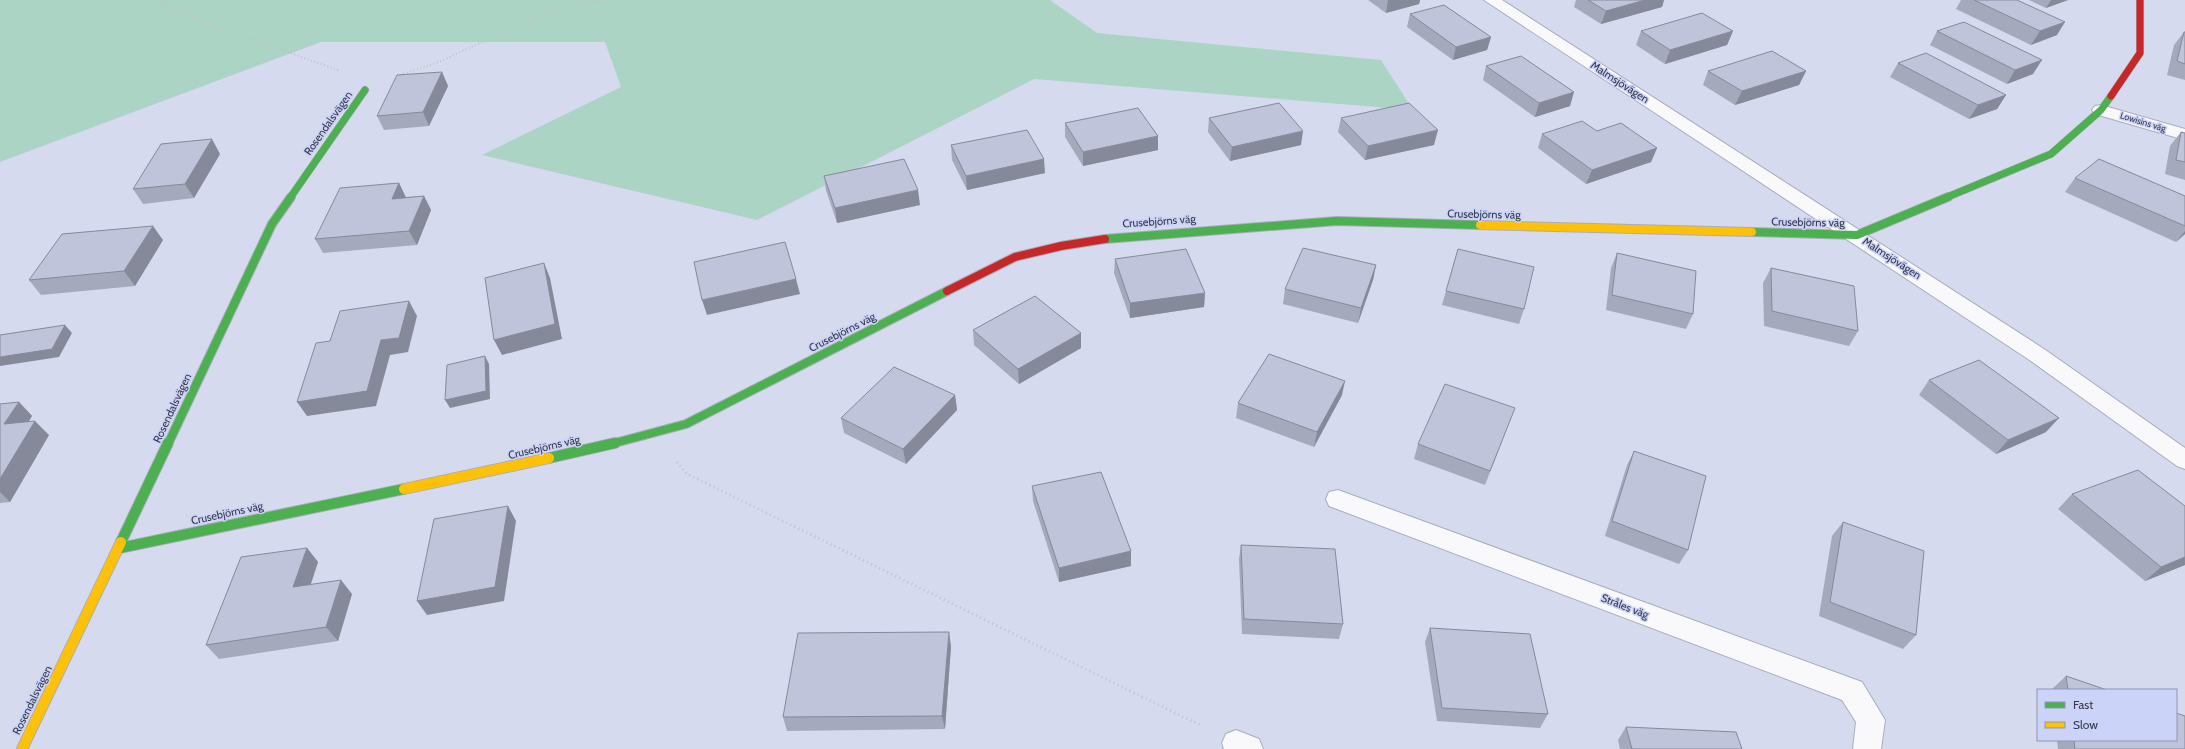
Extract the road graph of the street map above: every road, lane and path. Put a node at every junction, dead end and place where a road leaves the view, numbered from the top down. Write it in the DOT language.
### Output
graph roads {
  1 [pos="163,0"];
  2 [pos="608,0"];
  3 [pos="1492,0"];
  4 [pos="2140,0"];
  5 [pos="374,83"];
  6 [pos="365,90"];
  7 [pos="2101,110"];
  8 [pos="2185,135"];
  9 [pos="1857,235"];
  10 [pos="654,434"];
  11 [pos="2185,460"];
  12 [pos="1338,499"];
  13 [pos="120,548"];
  14 [pos="1243,746"];
  15 [pos="22,749"];
  16 [pos="1867,749"];
  1 -- 5 [label="path"];
  2 -- 5 [label="path"];
  3 -- 9 [label="street, Malmsjövägen"];
  4 -- 7 [label="street, Crusebjörns väg"];
  5 -- 6 [label="path"];
  6 -- 13 [label="street, Rosendalsvägen"];
  7 -- 8 [label="street, Lowisins väg"];
  7 -- 9 [label="street, Crusebjörns väg"];
  9 -- 10 [label="street, Crusebjörns väg"];
  9 -- 11 [label="street, Malmsjövägen"];
  10 -- 13 [label="street, Crusebjörns väg"];
  10 -- 14 [label="path"];
  12 -- 16 [label="street, Stråles väg"];
  13 -- 15 [label="street, Rosendalsvägen"];
}
